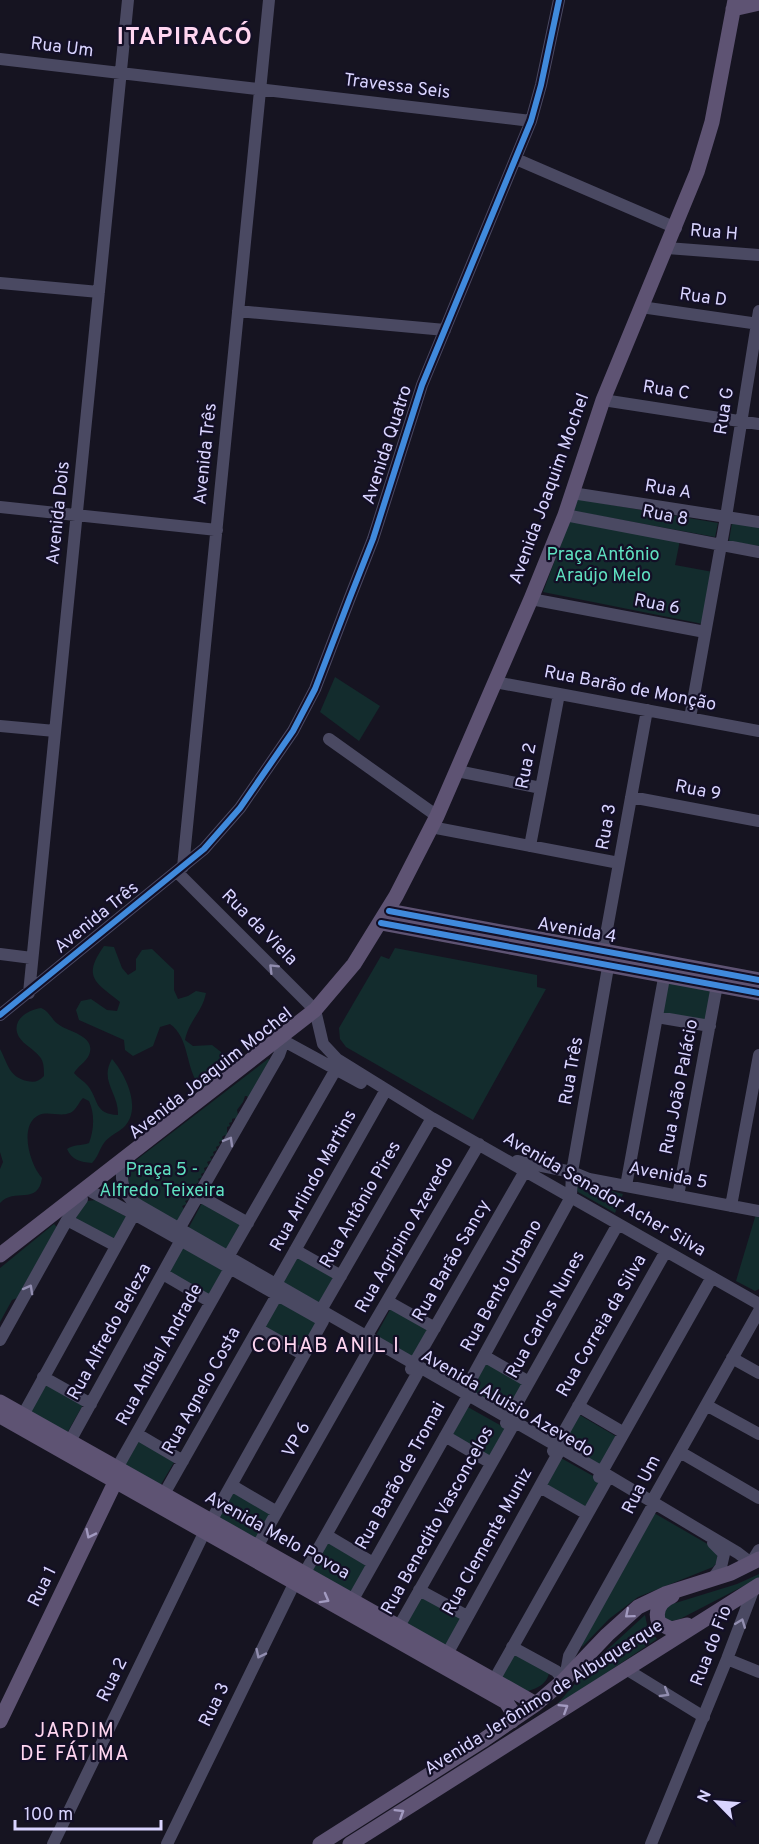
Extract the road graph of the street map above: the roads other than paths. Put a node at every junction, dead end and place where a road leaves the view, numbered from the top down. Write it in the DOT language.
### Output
graph roads {
  1 [pos="128,0"];
  2 [pos="269,0"];
  3 [pos="559,0"];
  4 [pos="759,3"];
  5 [pos="734,4"];
  6 [pos="0,59"];
  7 [pos="121,73"];
  8 [pos="260,89"];
  9 [pos="531,121"];
  10 [pos="516,159"];
  11 [pos="676,228"];
  12 [pos="667,248"];
  13 [pos="759,255"];
  14 [pos="0,283"];
  15 [pos="99,292"];
  16 [pos="641,307"];
  17 [pos="238,311"];
  18 [pos="759,311"];
  19 [pos="758,324"];
  20 [pos="444,330"];
  21 [pos="603,400"];
  22 [pos="742,421"];
  23 [pos="759,424"];
  24 [pos="572,493"];
  25 [pos="0,507"];
  26 [pos="76,515"];
  27 [pos="565,515"];
  28 [pos="726,517"];
  29 [pos="759,522"];
  30 [pos="217,530"];
  31 [pos="721,545"];
  32 [pos="759,552"];
  33 [pos="531,599"];
  34 [pos="705,632"];
  35 [pos="495,682"];
  36 [pos="559,694"];
  37 [pos="646,710"];
  38 [pos="690,718"];
  39 [pos="0,726"];
  40 [pos="55,731"];
  41 [pos="759,731"];
  42 [pos="329,739"];
  43 [pos="457,771"];
  44 [pos="541,788"];
  45 [pos="631,797"];
  46 [pos="759,821"];
  47 [pos="434,822"];
  48 [pos="530,846"];
  49 [pos="619,863"];
  50 [pos="180,870"];
  51 [pos="385,919"];
  52 [pos="0,954"];
  53 [pos="608,956"];
  54 [pos="32,958"];
  55 [pos="666,969"];
  56 [pos="759,980"];
  57 [pos="717,986"];
  58 [pos="29,993"];
  59 [pos="759,993"];
  60 [pos="315,1013"];
  61 [pos="0,1015"];
  62 [pos="657,1017"];
  63 [pos="710,1026"];
  64 [pos="282,1039"];
  65 [pos="759,1055"];
  66 [pos="336,1069"];
  67 [pos="383,1095"];
  68 [pos="432,1118"];
  69 [pos="479,1144"];
  70 [pos="504,1159"];
  71 [pos="122,1167"];
  72 [pos="525,1171"];
  73 [pos="572,1172"];
  74 [pos="627,1182"];
  75 [pos="88,1192"];
  76 [pos="678,1192"];
  77 [pos="198,1196"];
  78 [pos="571,1197"];
  79 [pos="732,1202"];
  80 [pos="759,1203"];
  81 [pos="759,1211"];
  82 [pos="134,1214"];
  83 [pos="67,1220"];
  84 [pos="248,1223"];
  85 [pos="618,1224"];
  86 [pos="180,1235"];
  87 [pos="116,1246"];
  88 [pos="295,1250"];
  89 [pos="666,1251"];
  90 [pos="0,1255"];
  91 [pos="229,1263"];
  92 [pos="0,1264"];
  93 [pos="162,1274"];
  94 [pos="341,1276"];
  95 [pos="712,1277"];
  96 [pos="276,1289"];
  97 [pos="387,1301"];
  98 [pos="211,1302"];
  99 [pos="759,1304"];
  100 [pos="759,1311"];
  101 [pos="320,1316"];
  102 [pos="435,1328"];
  103 [pos="258,1329"];
  104 [pos="0,1340"];
  105 [pos="368,1342"];
  106 [pos="304,1356"];
  107 [pos="484,1356"];
  108 [pos="732,1358"];
  109 [pos="414,1369"];
  110 [pos="759,1373"];
  111 [pos="43,1377"];
  112 [pos="530,1382"];
  113 [pos="464,1396"];
  114 [pos="0,1402"];
  115 [pos="91,1404"];
  116 [pos="706,1405"];
  117 [pos="578,1406"];
  118 [pos="22,1415"];
  119 [pos="0,1416"];
  120 [pos="510,1423"];
  121 [pos="624,1433"];
  122 [pos="137,1434"];
  123 [pos="759,1434"];
  124 [pos="445,1436"];
  125 [pos="70,1441"];
  126 [pos="557,1449"];
  127 [pos="680,1452"];
  128 [pos="183,1461"];
  129 [pos="491,1463"];
  130 [pos="118,1473"];
  131 [pos="604,1476"];
  132 [pos="231,1485"];
  133 [pos="540,1487"];
  134 [pos="759,1498"];
  135 [pos="161,1500"];
  136 [pos="652,1504"];
  137 [pos="277,1512"];
  138 [pos="588,1514"];
  139 [pos="208,1526"];
  140 [pos="326,1535"];
  141 [pos="759,1550"];
  142 [pos="254,1552"];
  143 [pos="755,1561"];
  144 [pos="374,1563"];
  145 [pos="299,1578"];
  146 [pos="710,1581"];
  147 [pos="757,1587"];
  148 [pos="419,1590"];
  149 [pos="352,1600"];
  150 [pos="726,1605"];
  151 [pos="467,1616"];
  152 [pos="396,1632"];
  153 [pos="513,1647"];
  154 [pos="447,1654"];
  155 [pos="727,1659"];
  156 [pos="626,1670"];
  157 [pos="759,1672"];
  158 [pos="565,1679"];
  159 [pos="494,1680"];
  160 [pos="536,1704"];
  161 [pos="704,1716"];
  162 [pos="512,1720"];
  163 [pos="0,1721"];
  164 [pos="656,1843"];
  165 [pos="53,1844"];
  166 [pos="167,1844"];
  167 [pos="320,1844"];
  168 [pos="350,1844"];
  1 -- 7 [label="street, Avenida Dois"];
  2 -- 8 [label="street, Avenida Três"];
  3 -- 9 [label="street, Avenida Quatro"];
  4 -- 5 [label="main road"];
  5 -- 11 [label="main road, Avenida Joaquim Mochel"];
  6 -- 7 [label="street, Rua Um"];
  7 -- 8 [label="street"];
  7 -- 15 [label="street, Avenida Dois"];
  8 -- 9 [label="street, Travessa Seis"];
  8 -- 17 [label="street, Avenida Três"];
  9 -- 10 [label="street, Avenida Quatro"];
  10 -- 11 [label="street"];
  10 -- 20 [label="street, Avenida Quatro"];
  11 -- 12 [label="main road, Avenida Joaquim Mochel"];
  12 -- 13 [label="street, Rua H"];
  12 -- 16 [label="main road, Avenida Joaquim Mochel"];
  14 -- 15 [label="street"];
  15 -- 26 [label="street, Avenida Dois"];
  16 -- 19 [label="street, Rua D"];
  16 -- 21 [label="main road, Avenida Joaquim Mochel"];
  17 -- 20 [label="street"];
  17 -- 30 [label="street, Avenida Três"];
  18 -- 19 [label="street, Rua G"];
  19 -- 22 [label="street, Rua G"];
  20 -- 50 [label="street, Avenida Quatro"];
  21 -- 22 [label="street, Rua C"];
  21 -- 24 [label="main road, Avenida Joaquim Mochel"];
  22 -- 23 [label="street, Rua C"];
  22 -- 28 [label="street, Rua G"];
  24 -- 27 [label="main road, Avenida Joaquim Mochel"];
  24 -- 28 [label="street, Rua A"];
  25 -- 26 [label="street"];
  26 -- 30 [label="street"];
  26 -- 40 [label="street, Avenida Dois"];
  27 -- 31 [label="street, Rua 8"];
  27 -- 33 [label="main road, Avenida Joaquim Mochel"];
  28 -- 29 [label="street, Rua A"];
  28 -- 31 [label="street, Rua G"];
  30 -- 50 [label="street, Avenida Três"];
  31 -- 32 [label="street, Rua 8"];
  31 -- 34 [label="street, Rua G"];
  33 -- 34 [label="street, Rua 6"];
  33 -- 35 [label="main road, Avenida Joaquim Mochel"];
  34 -- 38 [label="street, Rua G"];
  35 -- 36 [label="street, Rua Barão de Monção"];
  35 -- 43 [label="main road, Avenida Joaquim Mochel"];
  36 -- 37 [label="street, Rua Barão de Monção"];
  36 -- 44 [label="street, Rua 2"];
  37 -- 38 [label="street, Rua Barão de Monção"];
  37 -- 45 [label="street, Rua 3"];
  38 -- 41 [label="street, Rua Barão de Monção"];
  39 -- 40 [label="street"];
  40 -- 54 [label="street, Avenida Dois"];
  42 -- 47 [label="street"];
  43 -- 44 [label="street"];
  43 -- 47 [label="main road, Avenida Joaquim Mochel"];
  44 -- 48 [label="street, Rua 2"];
  45 -- 46 [label="street, Rua 9"];
  45 -- 49 [label="street, Rua 3"];
  47 -- 48 [label="street"];
  47 -- 51 [label="main road, Avenida Joaquim Mochel"];
  48 -- 49 [label="street"];
  49 -- 53 [label="street, Rua 3"];
  50 -- 58 [label="street, Avenida Três"];
  60 -- 50 [label="street, Rua da Viela, one-way"];
  51 -- 53 [label="main road, Avenida 4"];
  51 -- 60 [label="main road, Avenida Joaquim Mochel"];
  52 -- 54 [label="street"];
  53 -- 55 [label="main road, Avenida 4"];
  53 -- 73 [label="street, Rua Três"];
  54 -- 58 [label="street, Avenida Dois"];
  55 -- 56 [label="main road, Avenida 4"];
  55 -- 57 [label="main road, Avenida 4"];
  55 -- 62 [label="street"];
  57 -- 59 [label="main road, Avenida 4"];
  57 -- 63 [label="street, Rua João Palácio"];
  58 -- 61 [label="street"];
  60 -- 64 [label="main road, Avenida Joaquim Mochel"];
  60 -- 68 [label="street, Avenida Senador Acher Silva"];
  62 -- 63 [label="street"];
  62 -- 74 [label="street"];
  63 -- 76 [label="street, Rua João Palácio"];
  64 -- 66 [label="street, Avenida Senador Acher Silva"];
  64 -- 71 [label="main road, Avenida Joaquim Mochel"];
  64 -- 75 [label="main road, Avenida Joaquim Mochel"];
  77 -- 64 [label="street, Rua Alfredo Beleza, one-way"];
  65 -- 79 [label="street"];
  66 -- 67 [label="street, Avenida Senador Acher Silva"];
  66 -- 84 [label="street, Rua Aníbal Andrade"];
  67 -- 68 [label="street, Avenida Senador Acher Silva"];
  67 -- 88 [label="street, Rua Arlindo Martins"];
  68 -- 69 [label="street, Avenida Senador Acher Silva"];
  68 -- 94 [label="street, Rua Antônio Pires"];
  69 -- 70 [label="street, Avenida Senador Acher Silva"];
  69 -- 97 [label="street, Rua Agripino Azevedo"];
  70 -- 72 [label="street, Avenida Senador Acher Silva"];
  70 -- 73 [label="street, Avenida 5"];
  71 -- 75 [label="main road, Avenida Joaquim Mochel"];
  71 -- 86 [label="street, Avenida Aluisio Azevedo"];
  72 -- 78 [label="street, Avenida Senador Acher Silva"];
  72 -- 102 [label="street, Rua Barão Sancy"];
  73 -- 74 [label="street, Avenida 5"];
  73 -- 78 [label="street, Rua Três"];
  74 -- 76 [label="street, Avenida 5"];
  75 -- 82 [label="street, Avenida Aluisio Azevedo"];
  75 -- 83 [label="street"];
  75 -- 90 [label="main road, Avenida Joaquim Mochel"];
  75 -- 92 [label="main road, Avenida Joaquim Mochel"];
  76 -- 79 [label="street, Avenida 5"];
  77 -- 84 [label="street"];
  77 -- 86 [label="street, Rua Alfredo Beleza"];
  78 -- 85 [label="street, Avenida Senador Acher Silva"];
  78 -- 107 [label="street, Rua Bento Urbano"];
  79 -- 80 [label="street, Avenida 5"];
  79 -- 81 [label="street, Avenida 5"];
  82 -- 86 [label="street, Avenida Aluisio Azevedo"];
  82 -- 87 [label="street"];
  83 -- 87 [label="street"];
  104 -- 83 [label="street, one-way"];
  84 -- 91 [label="street, Rua Aníbal Andrade"];
  85 -- 89 [label="street, Avenida Senador Acher Silva"];
  85 -- 112 [label="street, Rua Carlos Nunes"];
  86 -- 91 [label="street, Avenida Aluisio Azevedo"];
  86 -- 93 [label="street, Rua Alfredo Beleza"];
  87 -- 111 [label="street"];
  88 -- 94 [label="street"];
  88 -- 96 [label="street, Rua Arlindo Martins"];
  89 -- 95 [label="street, Avenida Senador Acher Silva"];
  89 -- 117 [label="street, Rua Correia da Silva"];
  91 -- 96 [label="street, Avenida Aluisio Azevedo"];
  91 -- 98 [label="street, Rua Aníbal Andrade"];
  93 -- 98 [label="street"];
  93 -- 115 [label="street, Rua Alfredo Beleza"];
  94 -- 101 [label="street, Rua Antônio Pires"];
  95 -- 99 [label="street, Avenida Senador Acher Silva"];
  95 -- 121 [label="street"];
  96 -- 101 [label="street, Avenida Aluisio Azevedo"];
  96 -- 103 [label="street, Rua Agnelo Costa"];
  97 -- 102 [label="street"];
  97 -- 105 [label="street, Rua Agripino Azevedo"];
  98 -- 122 [label="street, Rua Aníbal Andrade"];
  100 -- 108 [label="street, Rua Um"];
  101 -- 105 [label="street, Avenida Aluisio Azevedo"];
  101 -- 106 [label="street, Rua Antônio Pires"];
  102 -- 109 [label="street, Rua Barão Sancy"];
  103 -- 106 [label="street"];
  103 -- 128 [label="street, Rua Agnelo Costa"];
  105 -- 109 [label="street, Avenida Aluisio Azevedo"];
  105 -- 137 [label="street, VP 6"];
  106 -- 132 [label="street, Rua Antônio Pires"];
  107 -- 112 [label="street"];
  107 -- 113 [label="street, Rua Bento Urbano"];
  108 -- 110 [label="street"];
  108 -- 116 [label="street, Rua Um"];
  109 -- 113 [label="street, Avenida Aluisio Azevedo"];
  109 -- 140 [label="street, Rua Barão Sancy"];
  111 -- 115 [label="street"];
  111 -- 118 [label="street"];
  112 -- 120 [label="street, Rua Carlos Nunes"];
  113 -- 120 [label="street, Avenida Aluisio Azevedo"];
  113 -- 124 [label="street, Rua Barão de Tromai"];
  114 -- 118 [label="main road, Avenida Melo Povoa"];
  115 -- 125 [label="street, Rua Alfredo Beleza"];
  116 -- 123 [label="street"];
  116 -- 127 [label="street, Rua Um"];
  117 -- 121 [label="street"];
  117 -- 126 [label="street, Rua Correia da Silva"];
  118 -- 125 [label="main road, Avenida Melo Povoa"];
  119 -- 130 [label="main road, Avenida Melo Povoa"];
  120 -- 126 [label="street, Avenida Aluisio Azevedo"];
  120 -- 129 [label="street, Rua Benedito Vasconcelos"];
  121 -- 131 [label="street"];
  122 -- 128 [label="street"];
  122 -- 130 [label="street, Rua Aníbal Andrade"];
  124 -- 129 [label="street"];
  124 -- 144 [label="street, Rua Barão de Tromai"];
  125 -- 130 [label="main road, Avenida Melo Povoa"];
  126 -- 131 [label="street, Avenida Aluisio Azevedo"];
  126 -- 133 [label="street, Rua Clemente Muniz"];
  127 -- 134 [label="street"];
  127 -- 136 [label="street, Rua Um"];
  128 -- 135 [label="street, Rua Agnelo Costa"];
  129 -- 148 [label="street, Rua Benedito Vasconcelos"];
  130 -- 135 [label="main road, Avenida Melo Povoa"];
  130 -- 163 [label="main road, Rua 1, one-way"];
  131 -- 136 [label="street, Avenida Aluisio Azevedo"];
  131 -- 138 [label="street"];
  132 -- 137 [label="street"];
  132 -- 139 [label="street, Rua 2"];
  133 -- 138 [label="street"];
  133 -- 151 [label="street, Rua Clemente Muniz"];
  135 -- 139 [label="main road, Avenida Melo Povoa"];
  136 -- 143 [label="street, Avenida Aluisio Azevedo"];
  136 -- 146 [label="street, Avenida Aluisio Azevedo"];
  136 -- 158 [label="street, Rua Um"];
  137 -- 142 [label="street, VP 6"];
  138 -- 153 [label="street"];
  139 -- 142 [label="main road, Avenida Melo Povoa"];
  139 -- 165 [label="street, Rua 2"];
  140 -- 144 [label="street"];
  140 -- 145 [label="street, Rua 3"];
  141 -- 143 [label="street"];
  142 -- 145 [label="main road, Avenida Melo Povoa"];
  143 -- 146 [label="main road, Avenida Jerônimo de Albuquerque"];
  144 -- 149 [label="street, Rua Barão de Tromai"];
  145 -- 149 [label="main road, Avenida Melo Povoa"];
  145 -- 152 [label="main road, Avenida Melo Povoa, one-way"];
  145 -- 166 [label="street, Rua 3, one-way"];
  146 -- 150 [label="main road"];
  146 -- 158 [label="main road, Avenida Jerônimo de Albuquerque, one-way"];
  147 -- 150 [label="main road, Avenida Jerônimo de Albuquerque"];
  155 -- 147 [label="street, Rua do Fio, one-way"];
  148 -- 151 [label="street"];
  148 -- 152 [label="street, Rua Benedito Vasconcelos"];
  149 -- 152 [label="main road, Avenida Melo Povoa"];
  150 -- 156 [label="main road, Avenida Jerônimo de Albuquerque"];
  151 -- 154 [label="street, Rua Clemente Muniz"];
  152 -- 154 [label="main road, Avenida Melo Povoa"];
  152 -- 162 [label="main road, Avenida Melo Povoa"];
  153 -- 158 [label="street"];
  153 -- 159 [label="street"];
  154 -- 159 [label="main road, Avenida Melo Povoa"];
  155 -- 157 [label="street"];
  155 -- 161 [label="street, Rua do Fio"];
  156 -- 161 [label="street, Rua do Fio, one-way"];
  168 -- 156 [label="main road, Avenida Jerônimo de Albuquerque, one-way"];
  158 -- 160 [label="main road, Avenida Jerônimo de Albuquerque"];
  159 -- 160 [label="main road, Avenida Melo Povoa"];
  160 -- 162 [label="main road, Avenida Jerônimo de Albuquerque"];
  161 -- 164 [label="street, Rua do Fio"];
  162 -- 167 [label="main road, Avenida Jerônimo de Albuquerque"];
}
